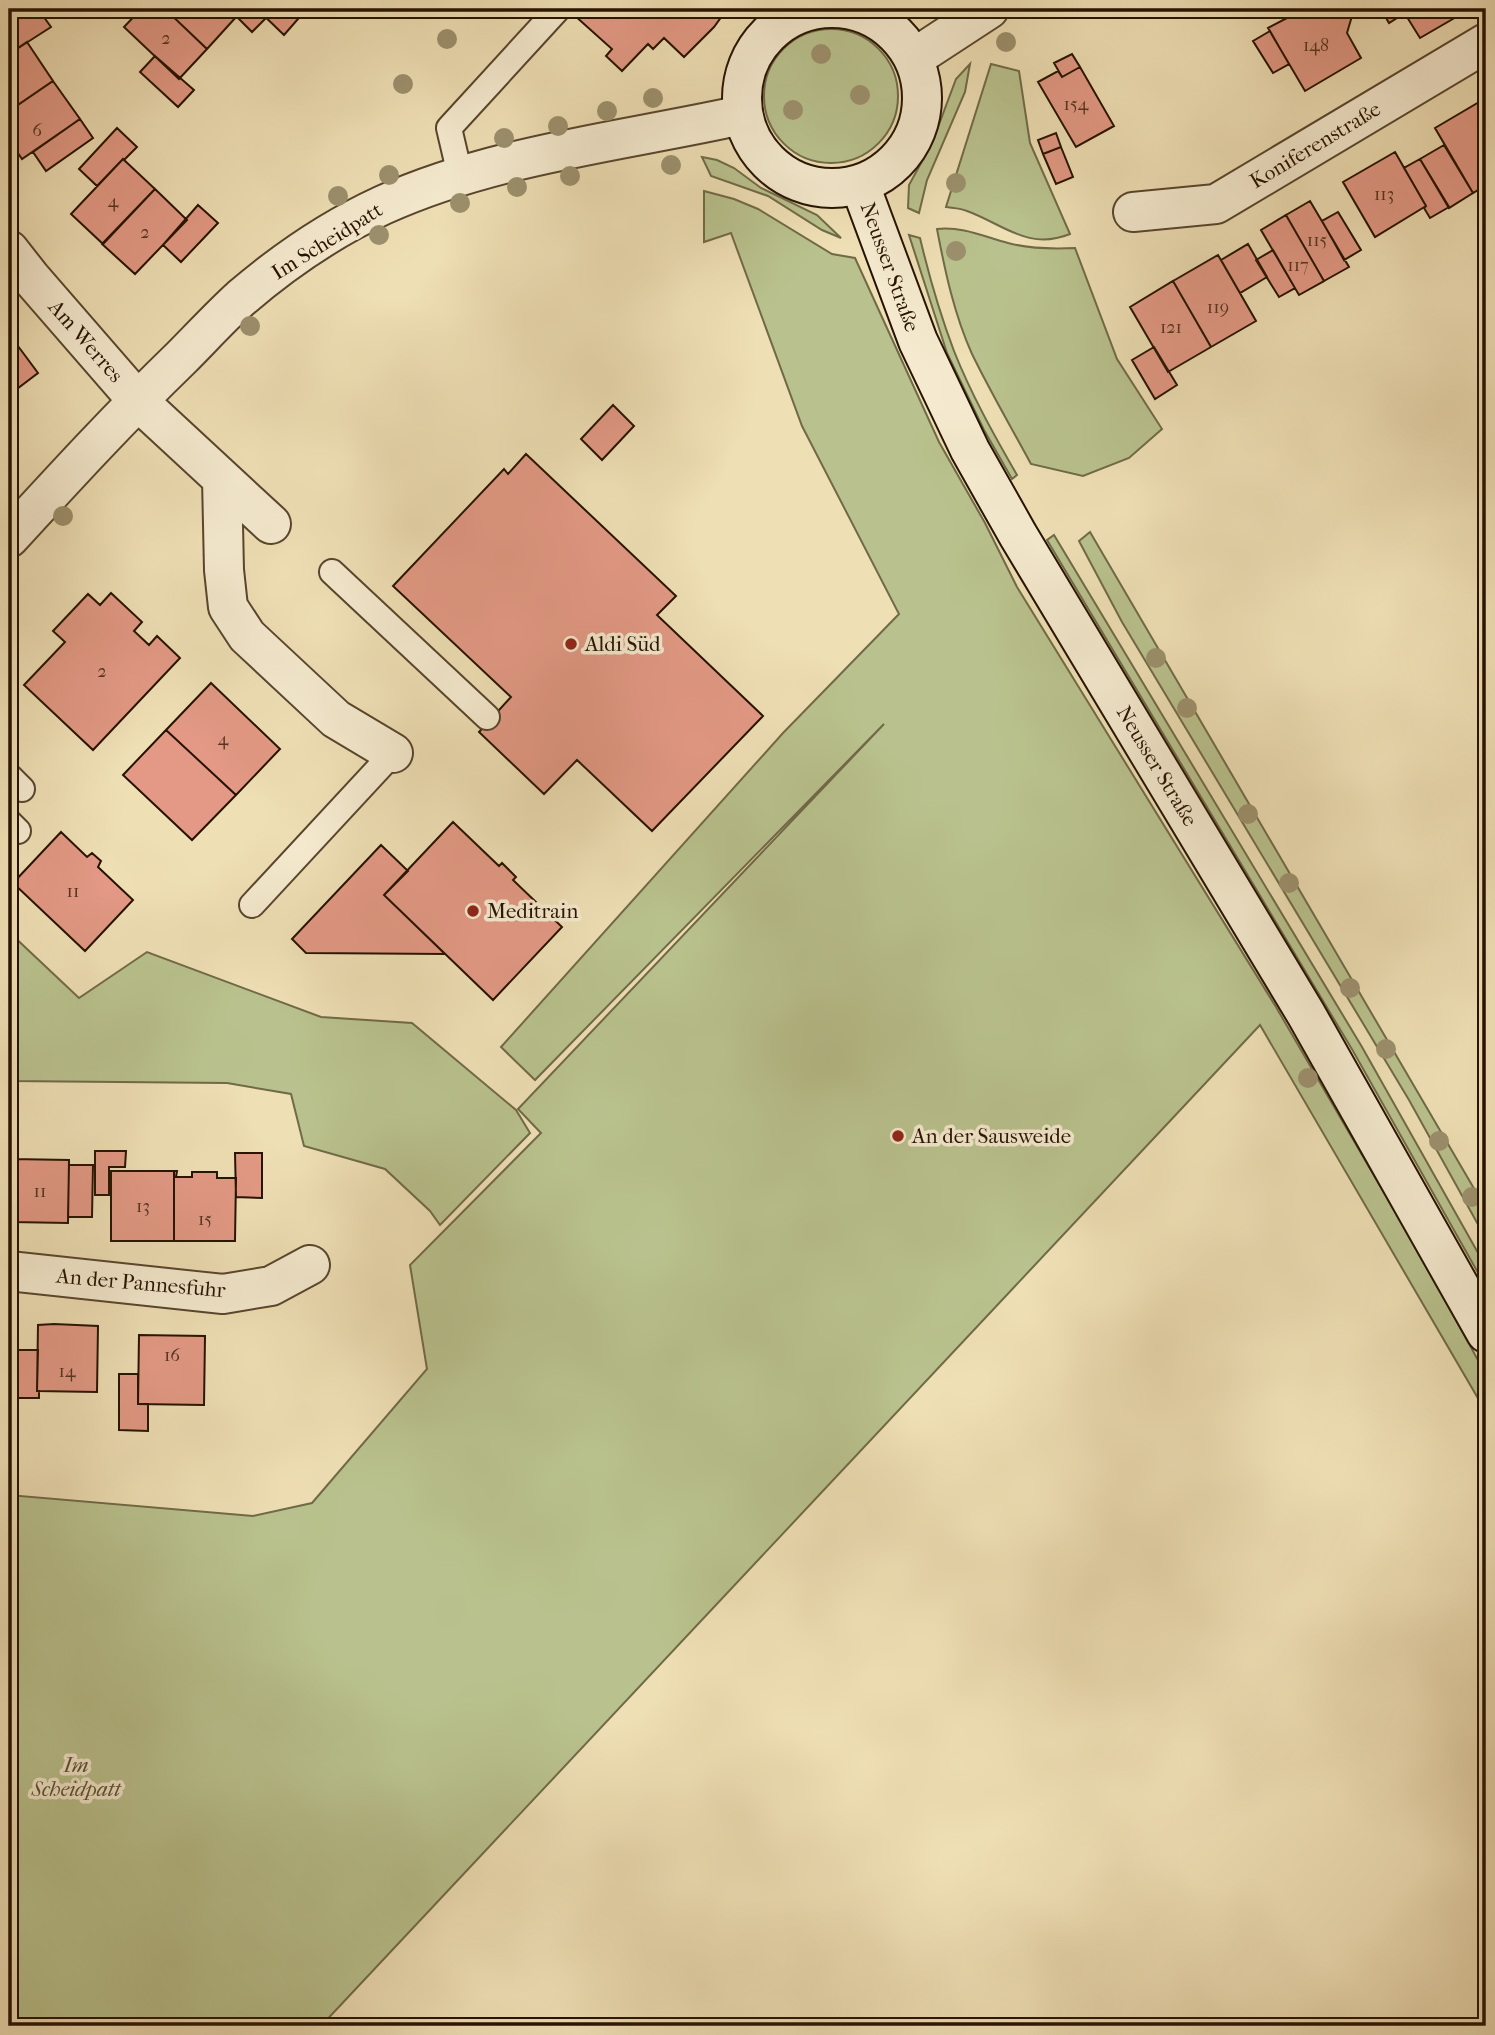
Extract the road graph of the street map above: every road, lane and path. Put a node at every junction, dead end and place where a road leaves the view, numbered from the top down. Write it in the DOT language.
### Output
graph roads {
  1 [pos="558,9"];
  2 [pos="817,9"];
  3 [pos="989,9"];
  4 [pos="1486,43"];
  5 [pos="914,58"];
  6 [pos="742,115"];
  7 [pos="460,176"];
  8 [pos="860,185"];
  9 [pos="1133,212"];
  10 [pos="9,250"];
  11 [pos="137,400"];
  12 [pos="222,479"];
  13 [pos="271,524"];
  14 [pos="9,538"];
  15 [pos="332,572"];
  16 [pos="486,717"];
  17 [pos="393,753"];
  18 [pos="252,905"];
  19 [pos="310,1265"];
  20 [pos="9,1271"];
  21 [pos="1486,1333"];
  1 -- 7 [label="lane"];
  2 -- 5 [label="street, Neusser Straße"];
  2 -- 6 [label="street, Neusser Straße"];
  3 -- 5 [label="street"];
  4 -- 9 [label="street, Koniferenstraße"];
  5 -- 8 [label="street, Neusser Straße"];
  6 -- 7 [label="street, Im Scheidpatt"];
  6 -- 8 [label="street, Neusser Straße"];
  7 -- 11 [label="street, Im Scheidpatt"];
  8 -- 21 [label="street, Neusser Straße"];
  10 -- 11 [label="street, Am Werres"];
  11 -- 12 [label="street"];
  11 -- 14 [label="street, Im Scheidpatt"];
  12 -- 13 [label="street"];
  12 -- 17 [label="street"];
  15 -- 16 [label="lane"];
  17 -- 18 [label="lane"];
  19 -- 20 [label="street, An der Pannesfuhr"];
}
